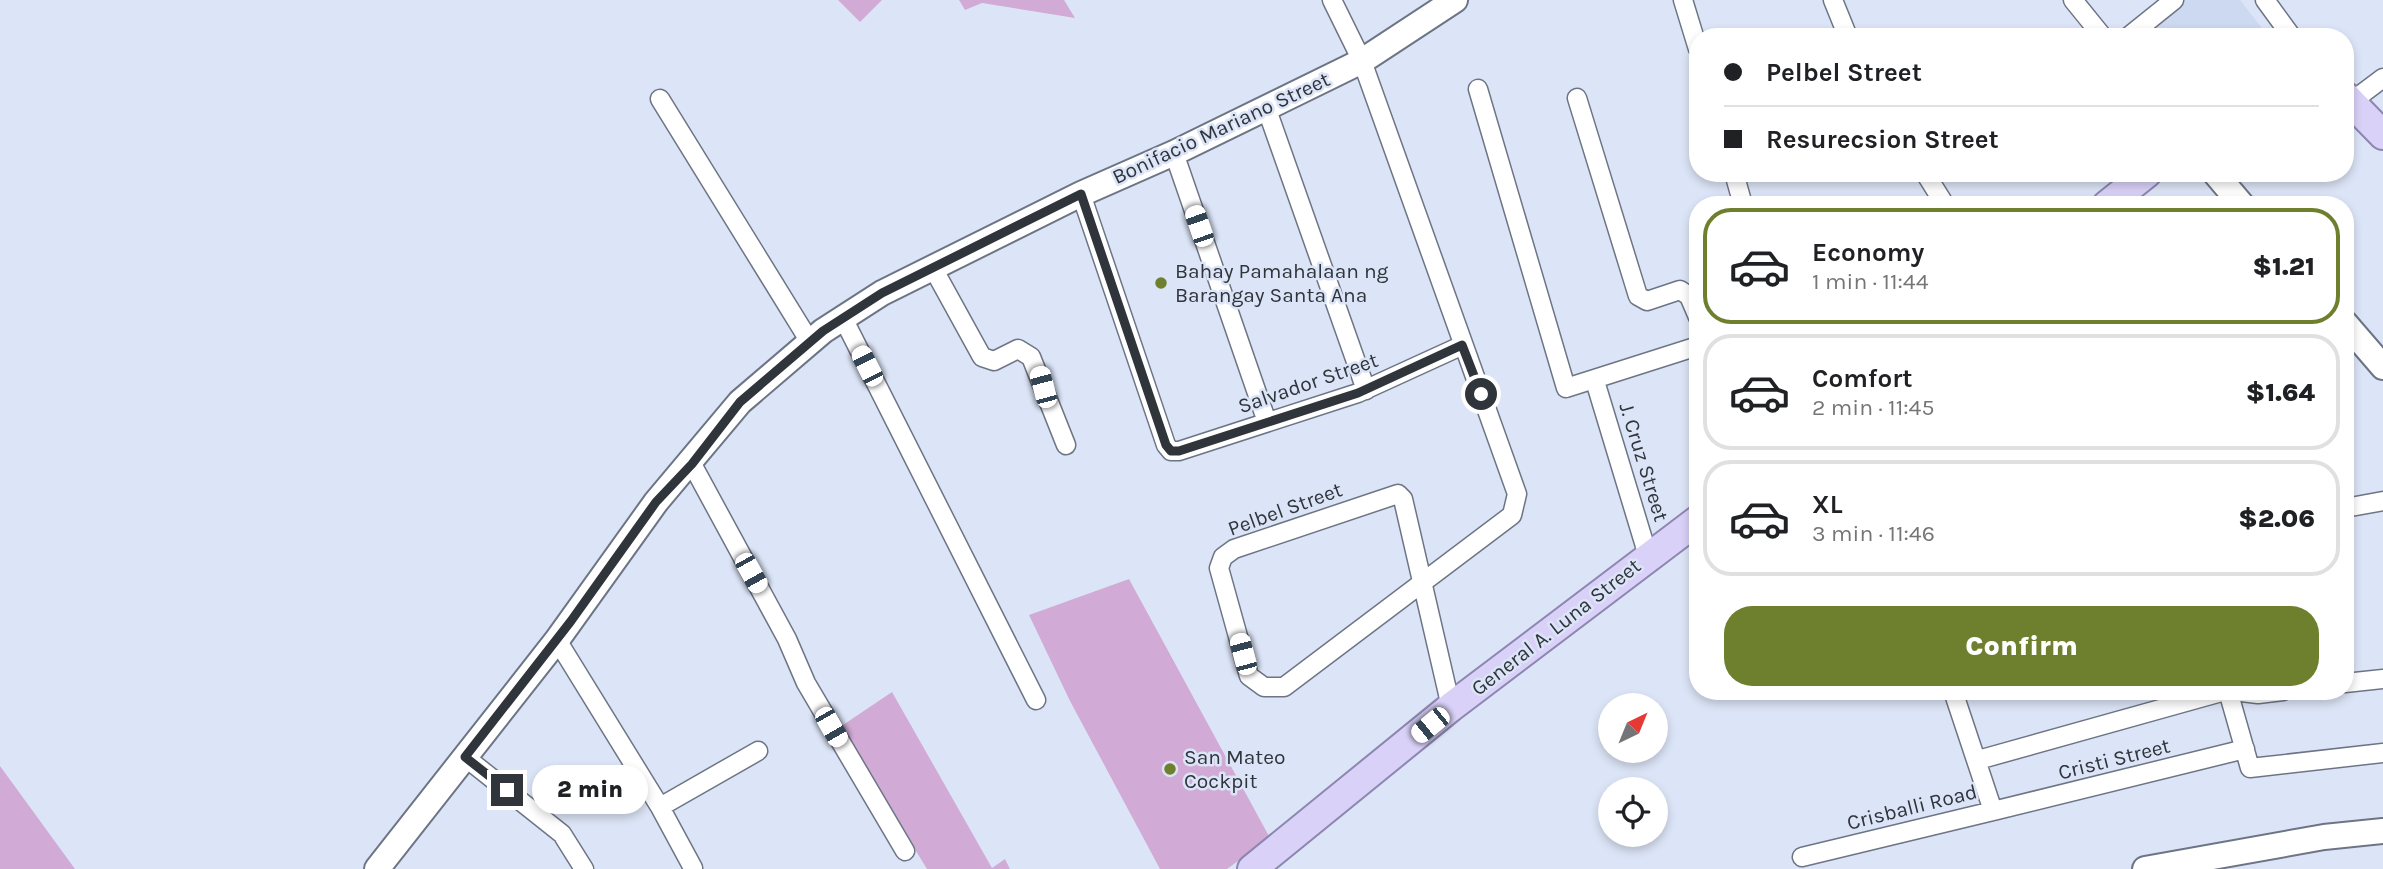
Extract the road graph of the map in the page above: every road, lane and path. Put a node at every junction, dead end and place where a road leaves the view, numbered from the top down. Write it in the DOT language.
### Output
graph roads {
  1 [pos="1332,0"];
  2 [pos="1455,0"];
  3 [pos="1683,0"];
  4 [pos="1833,0"];
  5 [pos="2073,0"];
  6 [pos="2174,0"];
  7 [pos="2266,0"];
  8 [pos="1692,28"];
  9 [pos="1844,28"];
  10 [pos="2096,28"];
  11 [pos="2139,28"];
  12 [pos="2286,28"];
  13 [pos="1362,61"];
  14 [pos="2383,78"];
  15 [pos="1478,89"];
  16 [pos="2354,95"];
  17 [pos="1577,98"];
  18 [pos="660,99"];
  19 [pos="2354,105"];
  20 [pos="1266,107"];
  21 [pos="2383,135"];
  22 [pos="1174,153"];
  23 [pos="2136,182"];
  24 [pos="2223,182"];
  25 [pos="1081,194"];
  26 [pos="2118,196"];
  27 [pos="2234,196"];
  28 [pos="933,268"];
  29 [pos="1689,296"];
  30 [pos="843,318"];
  31 [pos="2354,333"];
  32 [pos="810,342"];
  33 [pos="1462,345"];
  34 [pos="1689,349"];
  35 [pos="2383,367"];
  36 [pos="1595,381"];
  37 [pos="1367,390"];
  38 [pos="1267,422"];
  39 [pos="1066,445"];
  40 [pos="692,464"];
  41 [pos="2383,501"];
  42 [pos="2354,506"];
  43 [pos="1689,526"];
  44 [pos="1648,556"];
  45 [pos="1423,580"];
  46 [pos="557,640"];
  47 [pos="2383,678"];
  48 [pos="2354,681"];
  49 [pos="1036,700"];
  50 [pos="1956,700"];
  51 [pos="2196,700"];
  52 [pos="2231,700"];
  53 [pos="1451,708"];
  54 [pos="2245,749"];
  55 [pos="758,751"];
  56 [pos="2383,753"];
  57 [pos="465,757"];
  58 [pos="1978,760"];
  59 [pos="660,807"];
  60 [pos="1993,811"];
  61 [pos="2383,831"];
  62 [pos="905,851"];
  63 [pos="1802,857"];
  64 [pos="693,868"];
  65 [pos="377,869"];
  66 [pos="584,869"];
  67 [pos="1252,869"];
  68 [pos="2145,869"];
  1 -- 13 [label="street, Pelbel Street"];
  2 -- 13 [label="street, Bonifacio Mariano Street"];
  3 -- 8 [label="street"];
  4 -- 9 [label="street"];
  5 -- 10 [label="street"];
  6 -- 11 [label="street"];
  7 -- 12 [label="street"];
  13 -- 20 [label="street, Bonifacio Mariano Street"];
  13 -- 33 [label="street, Pelbel Street"];
  14 -- 16 [label="street"];
  15 -- 36 [label="street"];
  17 -- 29 [label="street"];
  18 -- 32 [label="street"];
  19 -- 21 [label="main road"];
  20 -- 22 [label="street, Bonifacio Mariano Street"];
  20 -- 37 [label="street"];
  22 -- 25 [label="street, Bonifacio Mariano Street"];
  22 -- 38 [label="street"];
  23 -- 26 [label="main road"];
  24 -- 27 [label="street"];
  25 -- 28 [label="street, Bonifacio Mariano Street"];
  25 -- 38 [label="street, Salvador Street"];
  28 -- 30 [label="street, Bonifacio Mariano Street"];
  28 -- 39 [label="street"];
  30 -- 32 [label="street, Bonifacio Mariano Street"];
  30 -- 49 [label="street"];
  31 -- 35 [label="street"];
  32 -- 40 [label="street, Bonifacio Mariano Street"];
  33 -- 37 [label="street, Salvador Street"];
  33 -- 45 [label="street, Pelbel Street"];
  34 -- 36 [label="street"];
  36 -- 44 [label="street, J. Cruz Street"];
  37 -- 38 [label="street, Salvador Street"];
  40 -- 46 [label="street, Bonifacio Mariano Street"];
  40 -- 62 [label="street"];
  41 -- 42 [label="street"];
  43 -- 44 [label="main road, General A. Luna Street"];
  44 -- 53 [label="main road, General A. Luna Street"];
  45 -- 45 [label="street, Pelbel Street"];
  45 -- 53 [label="street, Pelbel Street"];
  46 -- 57 [label="street, Bonifacio Mariano Street"];
  46 -- 59 [label="street"];
  47 -- 48 [label="street"];
  50 -- 58 [label="street, Crisballi Road"];
  51 -- 58 [label="street"];
  52 -- 54 [label="street"];
  53 -- 67 [label="main road, General A. Luna Street"];
  54 -- 56 [label="street"];
  54 -- 60 [label="street, Cristi Street"];
  55 -- 59 [label="street"];
  57 -- 65 [label="street, Bonifacio Mariano Street"];
  57 -- 66 [label="street"];
  58 -- 60 [label="street, Crisballi Road"];
  59 -- 64 [label="street"];
  60 -- 63 [label="street, Crisballi Road"];
  61 -- 68 [label="street"];
}
